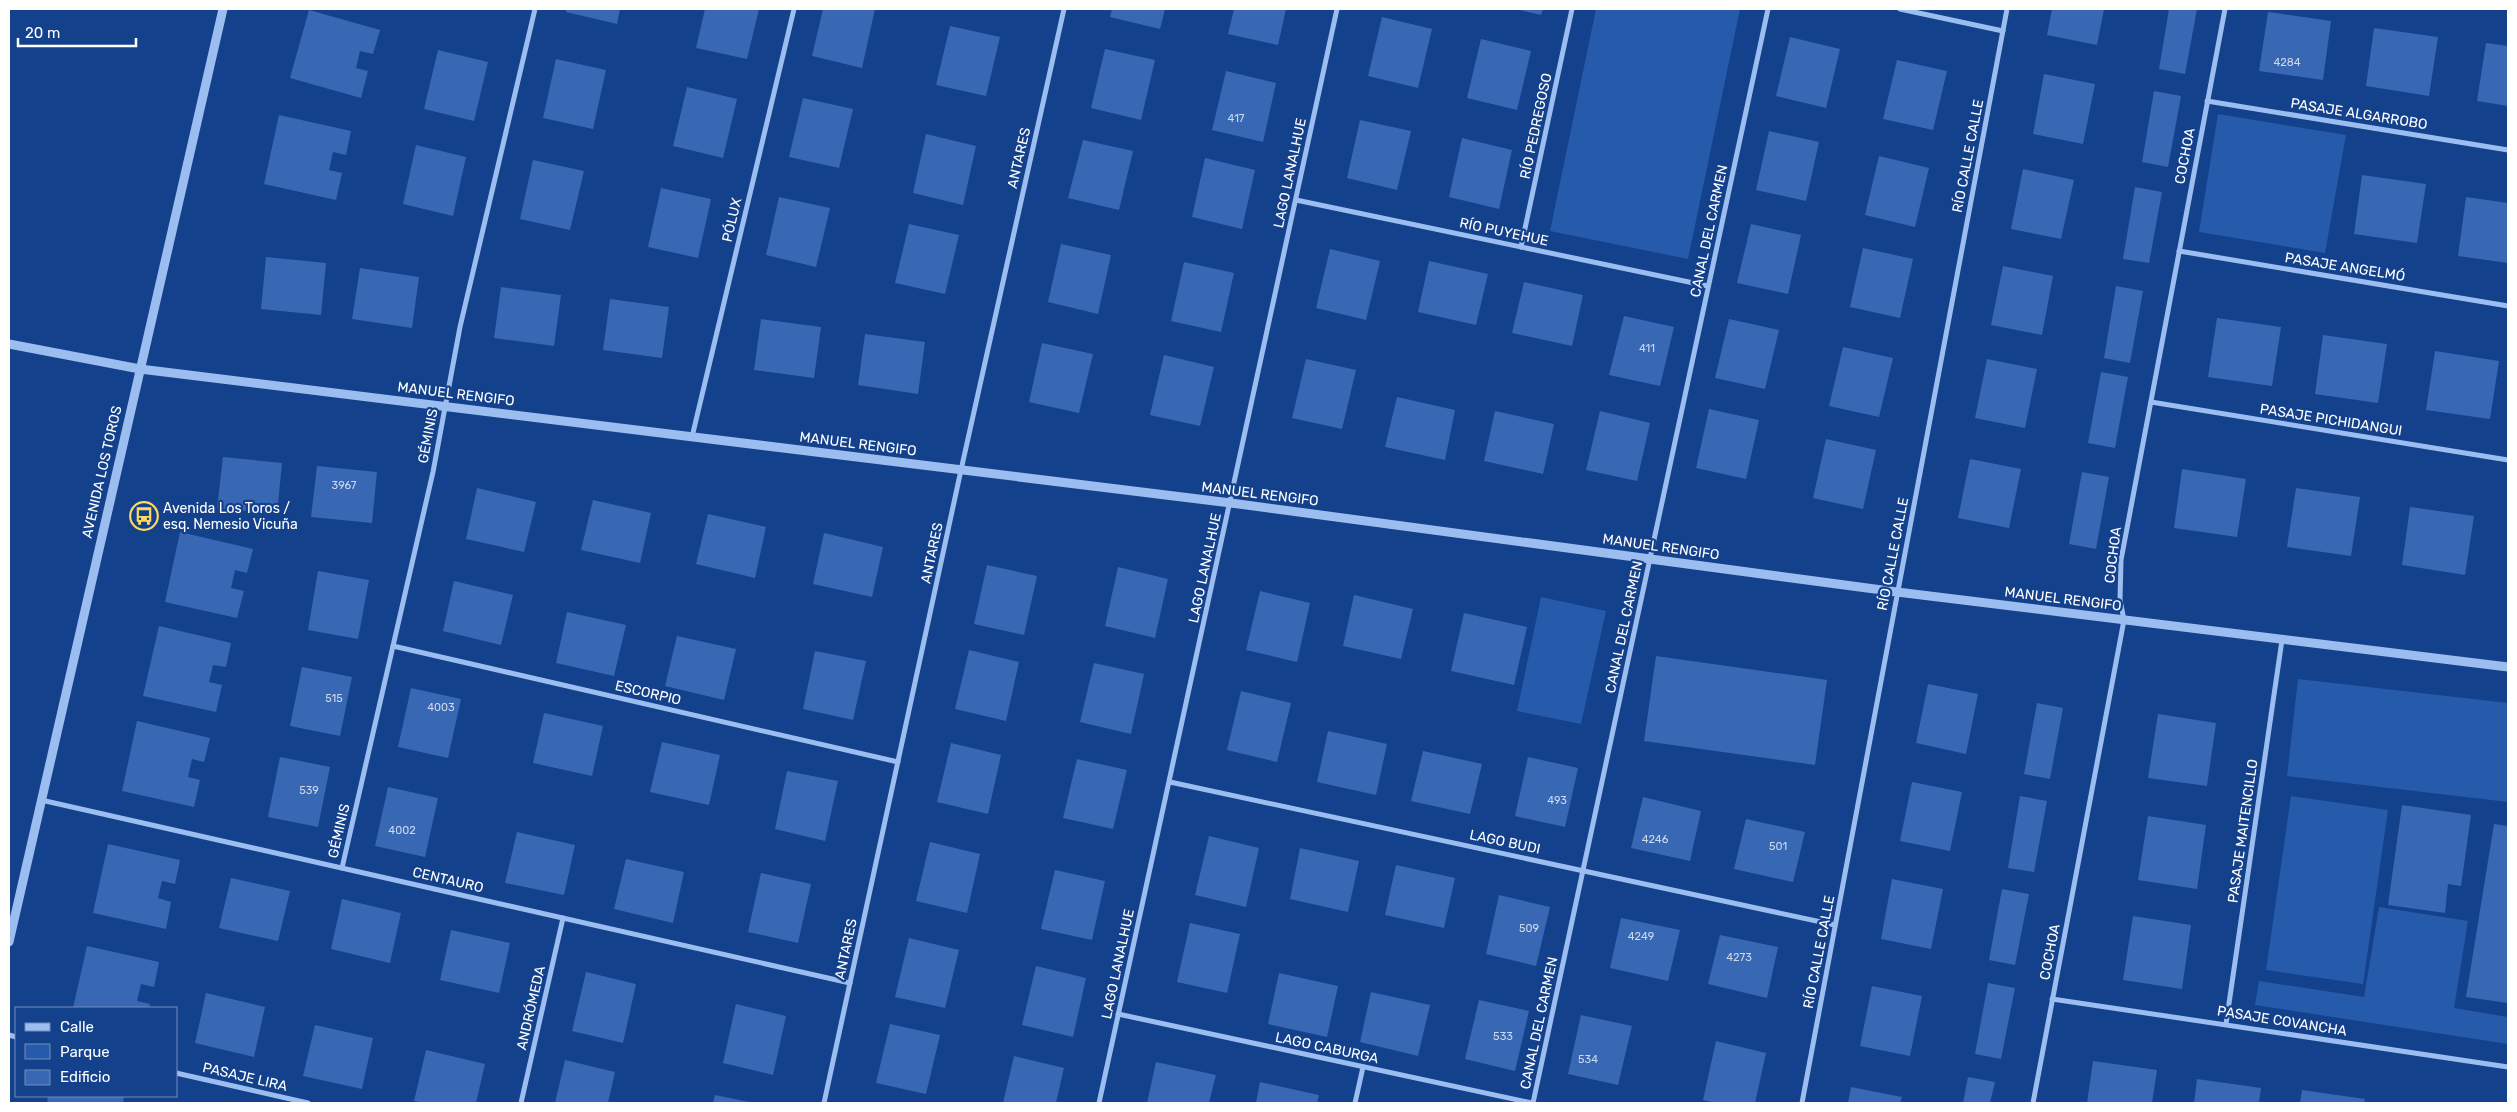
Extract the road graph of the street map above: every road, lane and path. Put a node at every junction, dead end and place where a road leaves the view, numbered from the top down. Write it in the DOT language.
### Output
graph roads {
  1 [pos="223,9"];
  2 [pos="536,9"];
  3 [pos="794,9"];
  4 [pos="1064,9"];
  5 [pos="1337,9"];
  6 [pos="1572,9"];
  7 [pos="1768,9"];
  8 [pos="1900,9"];
  9 [pos="2007,9"];
  10 [pos="2225,9"];
  11 [pos="2003,31"];
  12 [pos="2207,101"];
  13 [pos="2508,150"];
  14 [pos="1296,200"];
  15 [pos="1522,247"];
  16 [pos="2179,251"];
  17 [pos="1708,286"];
  18 [pos="2508,306"];
  19 [pos="9,344"];
  20 [pos="140,369"];
  21 [pos="2151,402"];
  22 [pos="446,407"];
  23 [pos="692,437"];
  24 [pos="2508,460"];
  25 [pos="961,470"];
  26 [pos="1231,503"];
  27 [pos="1649,559"];
  28 [pos="1897,592"];
  29 [pos="2124,620"];
  30 [pos="2282,640"];
  31 [pos="393,646"];
  32 [pos="2508,667"];
  33 [pos="898,762"];
  34 [pos="1170,782"];
  35 [pos="41,800"];
  36 [pos="342,868"];
  37 [pos="1583,870"];
  38 [pos="563,918"];
  39 [pos="1835,925"];
  40 [pos="9,942"];
  41 [pos="850,983"];
  42 [pos="2052,999"];
  43 [pos="1118,1014"];
  44 [pos="2226,1024"];
  45 [pos="1362,1067"];
  46 [pos="2508,1067"];
  47 [pos="178,1073"];
  48 [pos="308,1103"];
  49 [pos="521,1103"];
  50 [pos="824,1103"];
  51 [pos="1099,1103"];
  52 [pos="1355,1103"];
  53 [pos="1532,1103"];
  54 [pos="1802,1103"];
  55 [pos="2032,1103"];
  1 -- 20 [label="street, AVENIDA LOS TOROS"];
  2 -- 22 [label="street, GÉMINIS"];
  3 -- 23 [label="street, PÓLUX"];
  4 -- 25 [label="street, ANTARES"];
  5 -- 14 [label="street, LAGO LANALHUE"];
  6 -- 15 [label="street, RÍO PEDREGOSO"];
  7 -- 17 [label="street, CANAL DEL CARMEN"];
  8 -- 11 [label="street"];
  9 -- 11 [label="street, RÍO CALLE CALLE"];
  10 -- 12 [label="street, COCHOA"];
  11 -- 28 [label="street, RÍO CALLE CALLE"];
  12 -- 13 [label="street, PASAJE ALGARROBO"];
  12 -- 16 [label="street, COCHOA"];
  14 -- 15 [label="street, RÍO PUYEHUE"];
  14 -- 26 [label="street, LAGO LANALHUE"];
  15 -- 17 [label="street, RÍO PUYEHUE"];
  16 -- 18 [label="street, PASAJE ANGELMÓ"];
  16 -- 21 [label="street, COCHOA"];
  17 -- 27 [label="street, CANAL DEL CARMEN"];
  19 -- 20 [label="street, MANUEL RENGIFO"];
  20 -- 22 [label="street, MANUEL RENGIFO"];
  20 -- 35 [label="street, AVENIDA LOS TOROS"];
  21 -- 24 [label="street, PASAJE PICHIDANGUI"];
  21 -- 29 [label="street, COCHOA"];
  22 -- 23 [label="street, MANUEL RENGIFO"];
  22 -- 31 [label="street, GÉMINIS"];
  23 -- 25 [label="street, MANUEL RENGIFO"];
  25 -- 26 [label="street, MANUEL RENGIFO"];
  25 -- 33 [label="street, ANTARES"];
  26 -- 27 [label="street, MANUEL RENGIFO"];
  26 -- 34 [label="street, LAGO LANALHUE"];
  27 -- 28 [label="street, MANUEL RENGIFO"];
  27 -- 37 [label="street, CANAL DEL CARMEN"];
  28 -- 29 [label="street, MANUEL RENGIFO"];
  28 -- 39 [label="street, RÍO CALLE CALLE"];
  29 -- 30 [label="street, MANUEL RENGIFO"];
  29 -- 42 [label="street, COCHOA"];
  30 -- 32 [label="street, MANUEL RENGIFO"];
  30 -- 44 [label="street, PASAJE MAITENCILLO"];
  31 -- 33 [label="street, ESCORPIO"];
  31 -- 36 [label="street, GÉMINIS"];
  33 -- 41 [label="street, ANTARES"];
  34 -- 37 [label="street, LAGO BUDI"];
  34 -- 43 [label="street, LAGO LANALHUE"];
  35 -- 36 [label="street, CENTAURO"];
  35 -- 40 [label="street, AVENIDA LOS TOROS"];
  36 -- 38 [label="street, CENTAURO"];
  37 -- 39 [label="street, LAGO BUDI"];
  37 -- 53 [label="street, CANAL DEL CARMEN"];
  38 -- 41 [label="street, CENTAURO"];
  38 -- 49 [label="street, ANDRÓMEDA"];
  39 -- 54 [label="street, RÍO CALLE CALLE"];
  41 -- 50 [label="street, ANTARES"];
  42 -- 44 [label="street, PASAJE COVANCHA"];
  42 -- 55 [label="street, COCHOA"];
  43 -- 45 [label="street, LAGO CABURGA"];
  43 -- 51 [label="street, LAGO LANALHUE"];
  44 -- 46 [label="street, PASAJE COVANCHA"];
  45 -- 52 [label="street"];
  45 -- 53 [label="street, LAGO CABURGA"];
  47 -- 48 [label="street, PASAJE LIRA"];
}
